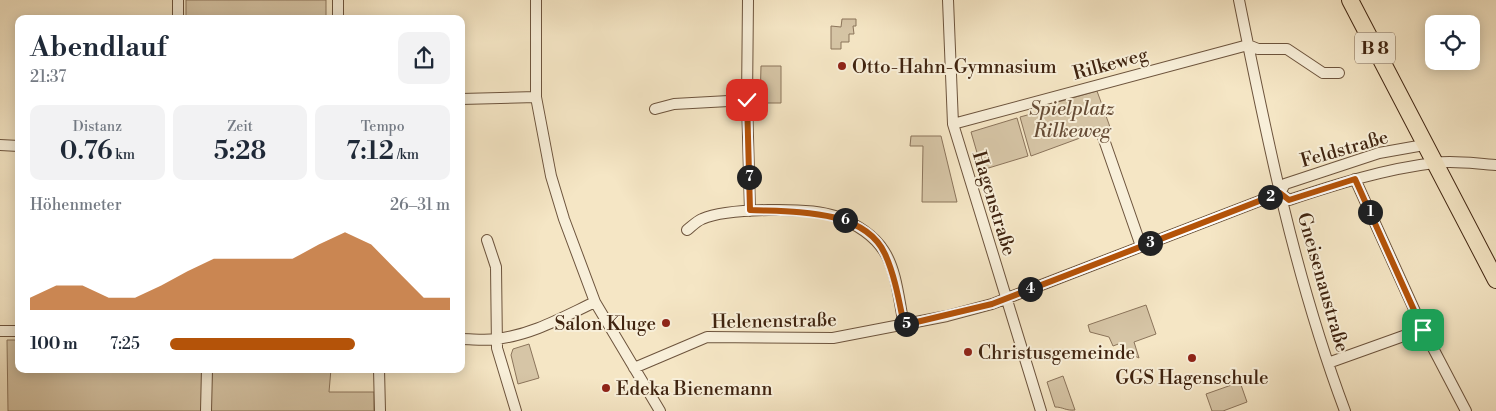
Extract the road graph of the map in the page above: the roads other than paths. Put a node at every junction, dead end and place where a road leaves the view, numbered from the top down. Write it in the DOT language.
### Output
graph roads {
  1 [pos="178,0"];
  2 [pos="338,0"];
  3 [pos="536,0"];
  4 [pos="748,0"];
  5 [pos="948,0"];
  6 [pos="1239,0"];
  7 [pos="1350,0"];
  8 [pos="178,15"];
  9 [pos="338,15"];
  10 [pos="1248,45"];
  11 [pos="1339,73"];
  12 [pos="536,97"];
  13 [pos="465,98"];
  14 [pos="747,100"];
  15 [pos="654,109"];
  16 [pos="952,124"];
  17 [pos="1102,134"];
  18 [pos="1424,145"];
  19 [pos="0,146"];
  20 [pos="15,146"];
  21 [pos="1435,163"];
  22 [pos="1496,165"];
  23 [pos="1355,179"];
  24 [pos="1280,193"];
  25 [pos="750,210"];
  26 [pos="687,230"];
  27 [pos="487,240"];
  28 [pos="1141,246"];
  29 [pos="1496,280"];
  30 [pos="1006,299"];
  31 [pos="594,302"];
  32 [pos="904,325"];
  33 [pos="0,330"];
  34 [pos="1423,330"];
  35 [pos="15,331"];
  36 [pos="465,339"];
  37 [pos="496,339"];
  38 [pos="1328,363"];
  39 [pos="634,368"];
  40 [pos="206,373"];
  41 [pos="379,373"];
  42 [pos="206,411"];
  43 [pos="380,411"];
  44 [pos="516,411"];
  45 [pos="660,411"];
  46 [pos="1041,411"];
  47 [pos="1345,411"];
  48 [pos="1466,411"];
  1 -- 8 [label="street"];
  2 -- 9 [label="street"];
  3 -- 12 [label="street"];
  4 -- 14 [label="street"];
  5 -- 16 [label="street, Hagenstraße"];
  6 -- 10 [label="street, Gneisenaustraße"];
  7 -- 18 [label="main road, B 8"];
  10 -- 11 [label="street"];
  10 -- 16 [label="street, Rilkeweg"];
  10 -- 24 [label="street, Gneisenaustraße"];
  12 -- 13 [label="street"];
  12 -- 31 [label="street"];
  14 -- 15 [label="street"];
  14 -- 25 [label="street"];
  16 -- 30 [label="street, Hagenstraße"];
  17 -- 28 [label="street"];
  18 -- 21 [label="main road, B 8"];
  18 -- 24 [label="street, Feldstraße"];
  19 -- 20 [label="street"];
  21 -- 22 [label="street, Feldstraße"];
  21 -- 23 [label="street, Feldstraße"];
  21 -- 29 [label="main road, B 8"];
  23 -- 24 [label="street, Feldstraße"];
  23 -- 34 [label="street"];
  24 -- 28 [label="street, Feldstraße"];
  24 -- 38 [label="street, Gneisenaustraße"];
  25 -- 26 [label="street"];
  25 -- 32 [label="street"];
  27 -- 37 [label="street"];
  28 -- 30 [label="street, Feldstraße"];
  30 -- 32 [label="street, Helenenstraße"];
  30 -- 46 [label="street, Hagenstraße"];
  31 -- 37 [label="street"];
  31 -- 39 [label="street"];
  32 -- 39 [label="street, Helenenstraße"];
  33 -- 35 [label="street"];
  34 -- 38 [label="street"];
  34 -- 48 [label="street"];
  36 -- 37 [label="street"];
  37 -- 44 [label="street"];
  38 -- 47 [label="street, Gneisenaustraße"];
  39 -- 45 [label="street"];
  40 -- 42 [label="street"];
  41 -- 43 [label="street"];
}
